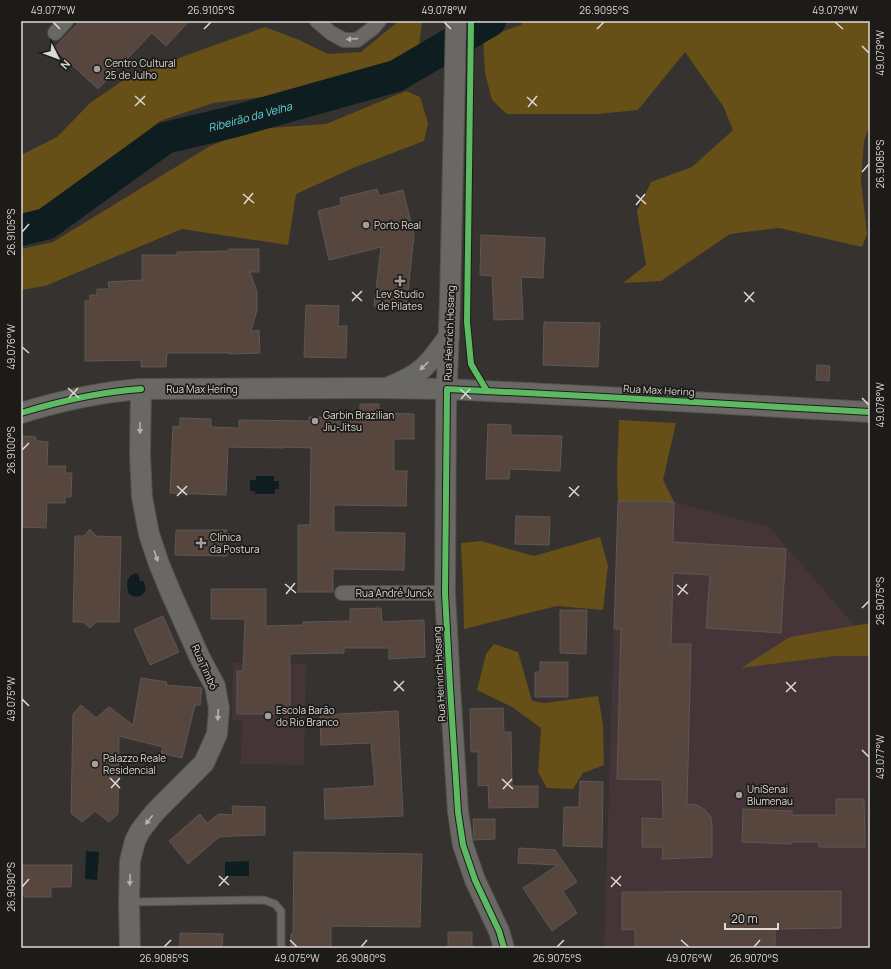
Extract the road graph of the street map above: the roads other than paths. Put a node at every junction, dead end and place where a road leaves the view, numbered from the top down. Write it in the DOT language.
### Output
graph roads {
  1 [pos="66,21"];
  2 [pos="379,21"];
  3 [pos="456,21"];
  4 [pos="319,23"];
  5 [pos="55,33"];
  6 [pos="449,336"];
  7 [pos="386,388"];
  8 [pos="141,389"];
  9 [pos="447,389"];
  10 [pos="870,412"];
  11 [pos="21,413"];
  12 [pos="342,593"];
  13 [pos="445,593"];
  14 [pos="129,902"];
  15 [pos="130,948"];
  16 [pos="281,948"];
  17 [pos="504,948"];
  1 -- 5 [label="street"];
  2 -- 4 [label="street, one-way"];
  3 -- 6 [label="main road, Rua Heinrich Hosang"];
  6 -- 7 [label="main road, Rua Max Hering, one-way"];
  6 -- 9 [label="main road, Rua Heinrich Hosang"];
  7 -- 8 [label="main road, Rua Max Hering"];
  7 -- 9 [label="main road, Rua Max Hering"];
  8 -- 11 [label="main road, Rua Max Hering"];
  8 -- 14 [label="main road, Rua Timbó, one-way"];
  9 -- 10 [label="main road, Rua Max Hering"];
  9 -- 13 [label="main road, Rua Heinrich Hosang"];
  12 -- 13 [label="street, Rua André Junck"];
  13 -- 17 [label="main road, Rua Heinrich Hosang"];
  14 -- 15 [label="main road, Rua Timbó"];
  14 -- 16 [label="lane"];
}
